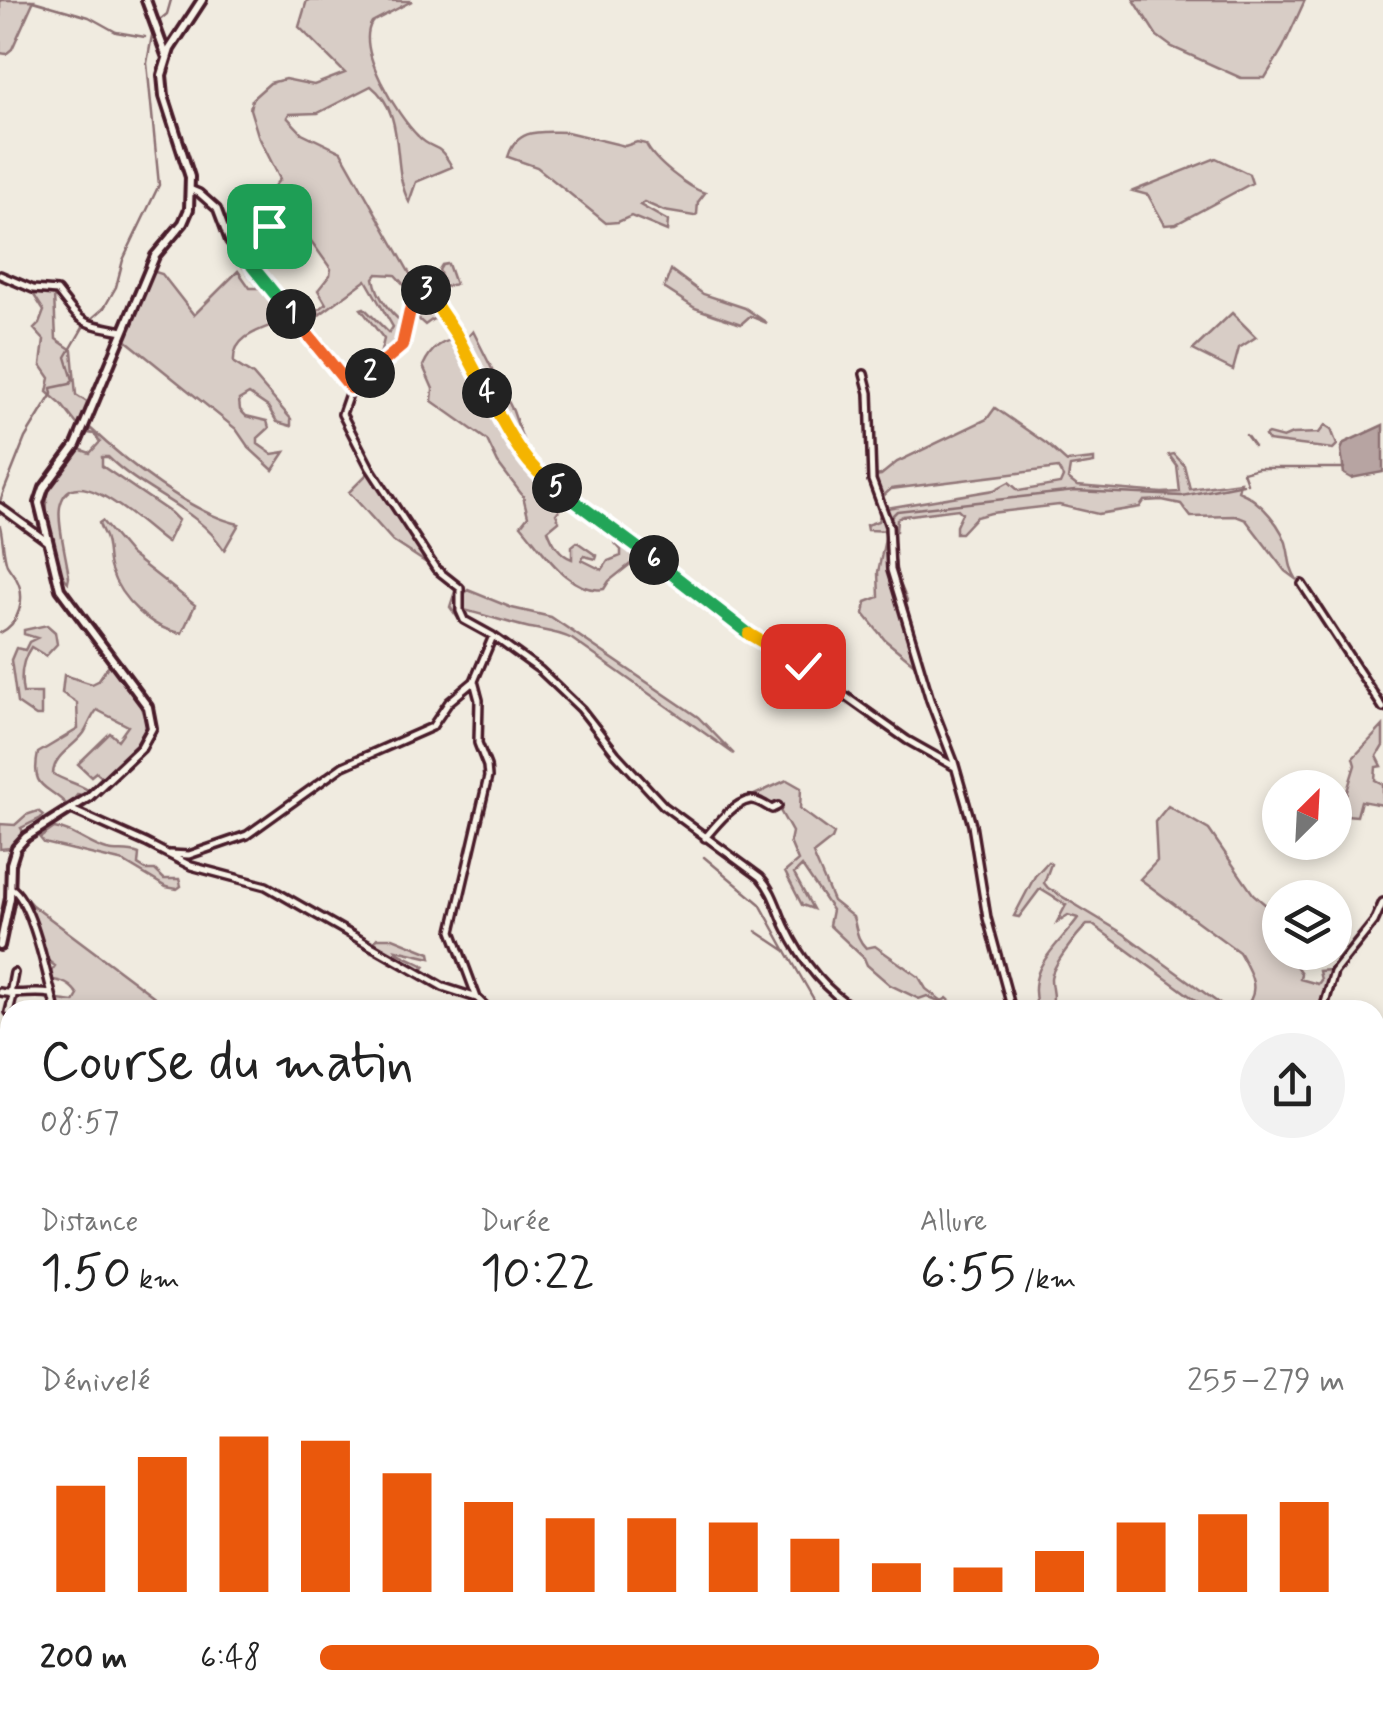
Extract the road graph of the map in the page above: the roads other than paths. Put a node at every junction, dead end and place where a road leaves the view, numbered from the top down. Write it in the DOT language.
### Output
graph roads {
  1 [pos="146,0"];
  2 [pos="202,0"];
  3 [pos="160,36"];
  4 [pos="174,44"];
  5 [pos="167,56"];
  6 [pos="192,190"];
  7 [pos="269,226"];
  8 [pos="252,266"];
  9 [pos="0,275"];
  10 [pos="123,330"];
  11 [pos="864,374"];
  12 [pos="351,388"];
  13 [pos="0,507"];
  14 [pos="48,542"];
  15 [pos="1302,584"];
  16 [pos="493,636"];
  17 [pos="474,681"];
  18 [pos="1383,708"];
  19 [pos="955,766"];
  20 [pos="778,806"];
  21 [pos="72,810"];
  22 [pos="706,838"];
  23 [pos="162,852"];
  24 [pos="11,888"];
  25 [pos="1383,902"];
  26 [pos="0,946"];
  27 [pos="14,973"];
  28 [pos="0,992"];
  29 [pos="11,994"];
  30 [pos="51,994"];
  31 [pos="476,998"];
  32 [pos="10,1000"];
  33 [pos="53,1000"];
  34 [pos="842,1000"];
  35 [pos="1009,1000"];
  36 [pos="1326,1000"];
  1 -- 3 [label="street"];
  2 -- 4 [label="street"];
  3 -- 4 [label="street"];
  3 -- 5 [label="street"];
  4 -- 5 [label="street"];
  5 -- 6 [label="street"];
  6 -- 8 [label="street"];
  6 -- 10 [label="street"];
  7 -- 8 [label="street"];
  8 -- 12 [label="street"];
  9 -- 10 [label="street"];
  10 -- 14 [label="street"];
  11 -- 19 [label="street"];
  12 -- 16 [label="street"];
  12 -- 19 [label="street"];
  13 -- 14 [label="street"];
  14 -- 21 [label="street"];
  15 -- 18 [label="street"];
  16 -- 17 [label="street"];
  16 -- 22 [label="street"];
  17 -- 23 [label="street"];
  17 -- 31 [label="street"];
  19 -- 35 [label="street"];
  20 -- 22 [label="street"];
  21 -- 23 [label="street"];
  21 -- 24 [label="street"];
  22 -- 34 [label="street"];
  23 -- 31 [label="street"];
  24 -- 26 [label="street"];
  24 -- 30 [label="street"];
  25 -- 36 [label="street"];
  27 -- 29 [label="street"];
  28 -- 29 [label="street"];
  29 -- 30 [label="street"];
  29 -- 32 [label="street"];
  30 -- 33 [label="street"];
}
